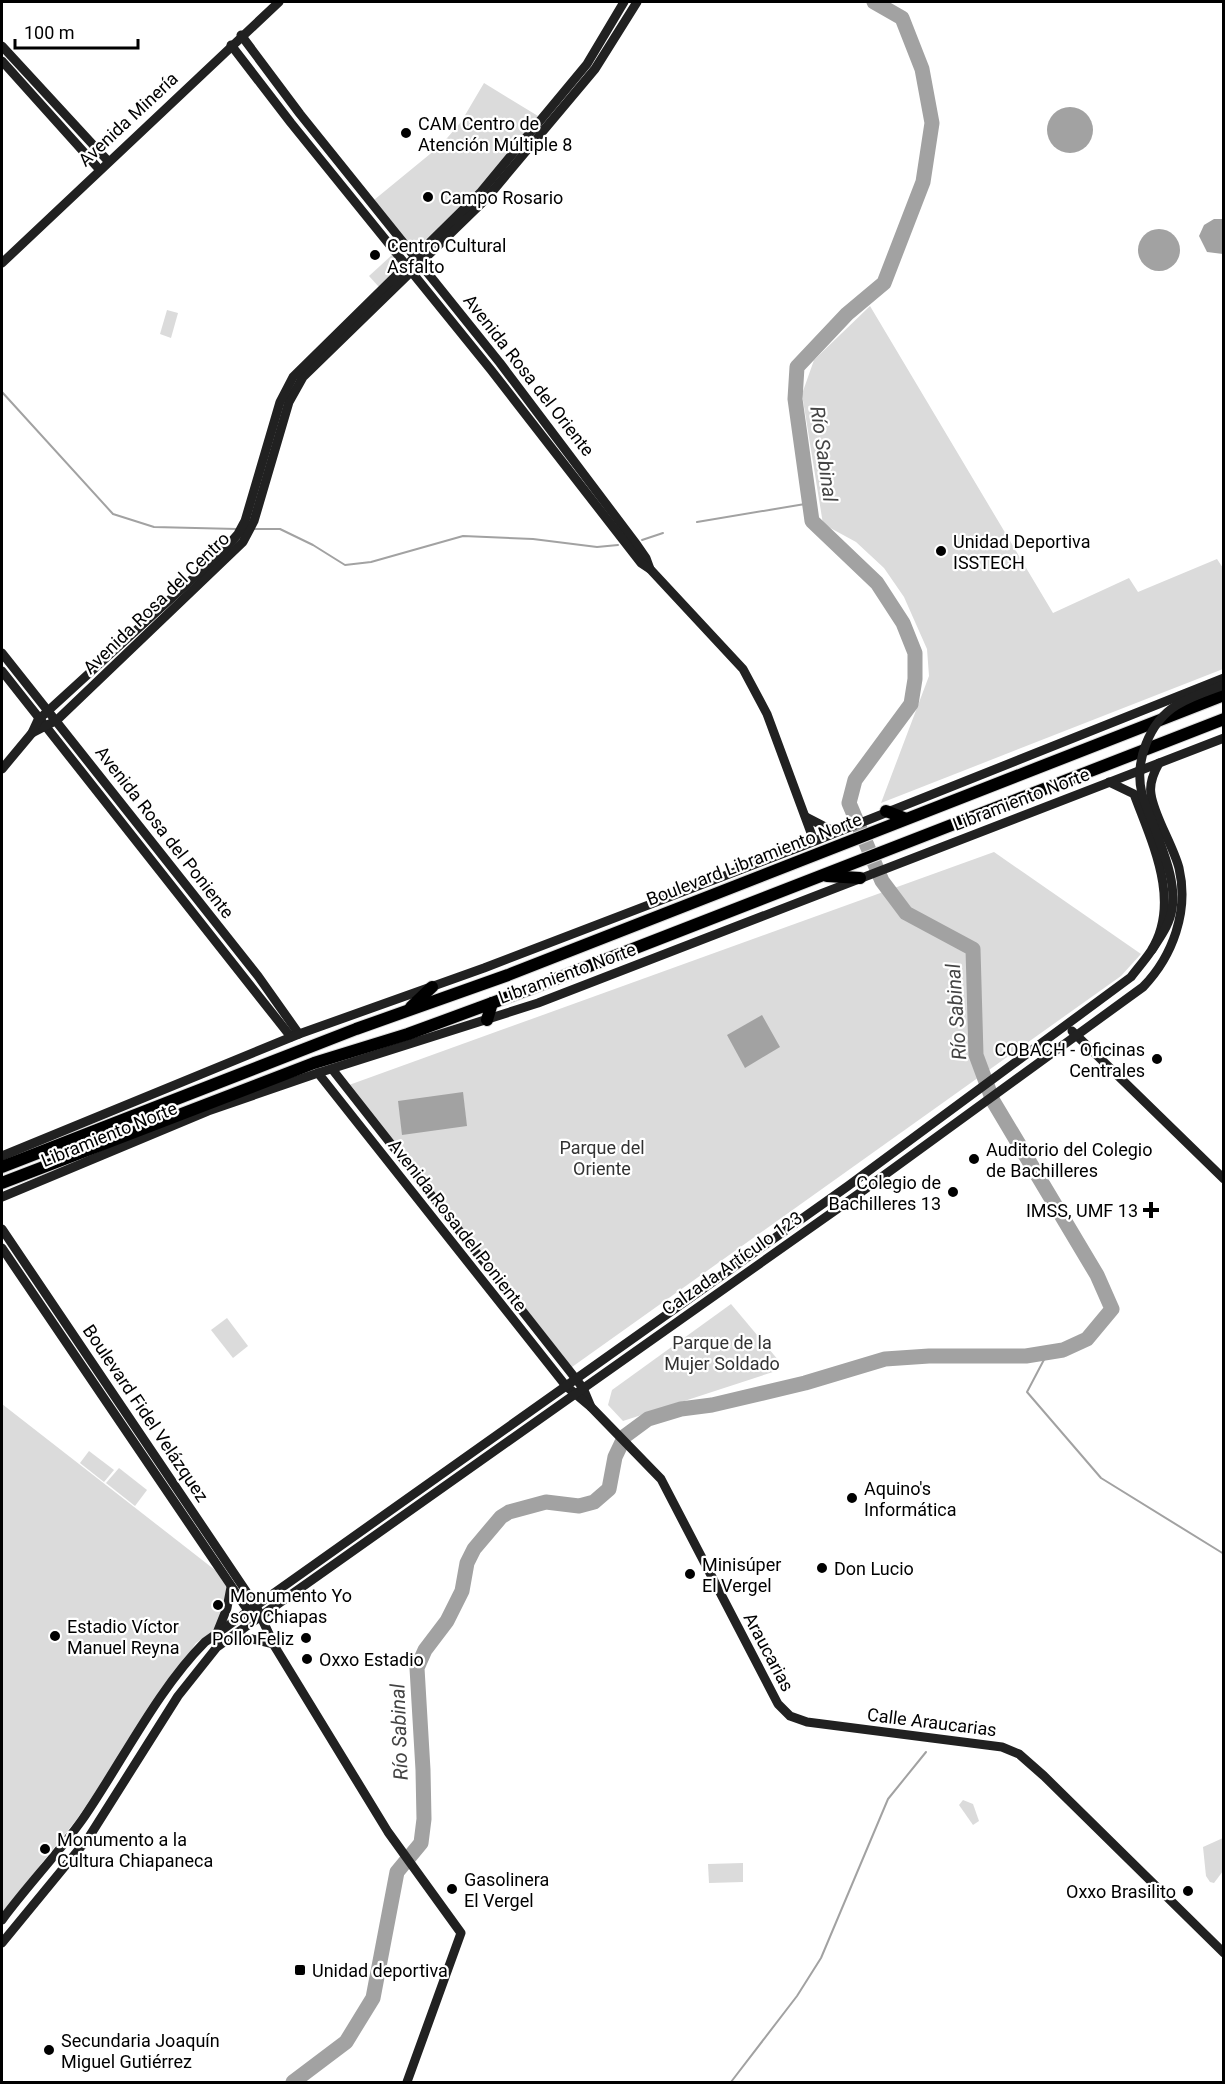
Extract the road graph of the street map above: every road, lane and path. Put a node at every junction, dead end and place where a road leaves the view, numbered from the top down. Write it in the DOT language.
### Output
graph roads {
  1 [pos="279,2"];
  2 [pos="624,2"];
  3 [pos="637,2"];
  4 [pos="242,35"];
  5 [pos="231,45"];
  6 [pos="2,46"];
  7 [pos="2,61"];
  8 [pos="591,67"];
  9 [pos="108,161"];
  10 [pos="99,169"];
  11 [pos="419,260"];
  12 [pos="2,263"];
  13 [pos="411,269"];
  14 [pos="248,528"];
  15 [pos="650,569"];
  16 [pos="2,653"];
  17 [pos="2,671"];
  18 [pos="1224,678"];
  19 [pos="1224,685"];
  20 [pos="1224,695"];
  21 [pos="51,711"];
  22 [pos="1224,719"];
  23 [pos="57,720"];
  24 [pos="42,724"];
  25 [pos="1224,738"];
  26 [pos="1159,764"];
  27 [pos="2,770"];
  28 [pos="1109,782"];
  29 [pos="883,812"];
  30 [pos="805,817"];
  31 [pos="904,818"];
  32 [pos="840,835"];
  33 [pos="814,841"];
  34 [pos="823,876"];
  35 [pos="863,877"];
  36 [pos="1152,950"];
  37 [pos="432,987"];
  38 [pos="492,1003"];
  39 [pos="407,1011"];
  40 [pos="487,1020"];
  41 [pos="1066,1024"];
  42 [pos="1075,1035"];
  43 [pos="295,1036"];
  44 [pos="332,1069"];
  45 [pos="318,1073"];
  46 [pos="2,1156"];
  47 [pos="40,1160"];
  48 [pos="2,1167"];
  49 [pos="1224,1179"];
  50 [pos="2,1183"];
  51 [pos="6,1192"];
  52 [pos="2,1197"];
  53 [pos="2,1229"];
  54 [pos="2,1248"];
  55 [pos="575,1379"];
  56 [pos="566,1386"];
  57 [pos="583,1388"];
  58 [pos="574,1395"];
  59 [pos="591,1407"];
  60 [pos="231,1587"];
  61 [pos="252,1608"];
  62 [pos="259,1619"];
  63 [pos="217,1634"];
  64 [pos="235,1635"];
  65 [pos="274,1644"];
  66 [pos="807,1722"];
  67 [pos="2,1920"];
  68 [pos="2,1943"];
  69 [pos="1224,1953"];
  70 [pos="407,2082"];
  1 -- 4 [label="street, Avenida Minería"];
  2 -- 8 [label="street"];
  3 -- 8 [label="street"];
  4 -- 5 [label="street, Avenida Minería"];
  4 -- 11 [label="street, Avenida Rosa del Oriente"];
  5 -- 9 [label="street, Avenida Minería"];
  5 -- 13 [label="street, Avenida Rosa del Oriente"];
  6 -- 9 [label="street"];
  7 -- 10 [label="street"];
  8 -- 11 [label="street, Avenida Rosa del Centro"];
  9 -- 10 [label="street, Avenida Minería"];
  10 -- 12 [label="street, Avenida Minería"];
  11 -- 13 [label="street, Avenida Rosa del Centro"];
  11 -- 15 [label="street, Avenida Rosa del Oriente"];
  13 -- 14 [label="street, Avenida Rosa del Centro"];
  13 -- 15 [label="street, Avenida Rosa del Oriente"];
  14 -- 21 [label="street, Avenida Rosa del Centro"];
  14 -- 23 [label="street, Avenida Rosa del Centro"];
  15 -- 30 [label="street, Avenida Rosa del Oriente"];
  16 -- 21 [label="street, Avenida Rosa del Poniente"];
  17 -- 24 [label="street, Avenida Rosa del Poniente"];
  18 -- 29 [label="street, Libramiento Norte"];
  19 -- 36 [label="street, bridge"];
  20 -- 31 [label="highway, Boulevard Libramiento Norte"];
  21 -- 23 [label="street, Avenida Rosa del Poniente"];
  21 -- 24 [label="street, Avenida Rosa del Centro"];
  22 -- 34 [label="highway"];
  23 -- 24 [label="street, Avenida Rosa del Centro"];
  23 -- 43 [label="street, Avenida Rosa del Poniente"];
  24 -- 27 [label="street"];
  24 -- 43 [label="street, Avenida Rosa del Poniente"];
  25 -- 26 [label="street, Libramiento Norte"];
  26 -- 28 [label="street, Libramiento Norte"];
  26 -- 42 [label="street, Calzada Artículo 123"];
  28 -- 35 [label="street, Libramiento Norte"];
  28 -- 36 [label="street, Calzada Artículo 123"];
  29 -- 31 [label="highway"];
  29 -- 32 [label="street, Libramiento Norte"];
  30 -- 32 [label="street"];
  30 -- 33 [label="street, Avenida Rosa del Oriente"];
  31 -- 32 [label="highway, Boulevard Libramiento Norte"];
  32 -- 33 [label="street, Libramiento Norte"];
  32 -- 39 [label="highway, Boulevard Libramiento Norte"];
  33 -- 37 [label="street, Libramiento Norte"];
  34 -- 35 [label="highway"];
  34 -- 38 [label="highway"];
  35 -- 40 [label="street, Libramiento Norte"];
  36 -- 41 [label="street, Calzada Artículo 123"];
  37 -- 39 [label="highway"];
  37 -- 43 [label="street, Libramiento Norte"];
  38 -- 40 [label="highway"];
  38 -- 47 [label="highway"];
  39 -- 47 [label="highway, Boulevard Libramiento Norte"];
  40 -- 44 [label="street, Libramiento Norte"];
  41 -- 42 [label="street"];
  41 -- 55 [label="street, Calzada Artículo 123"];
  42 -- 49 [label="street"];
  42 -- 57 [label="street, Calzada Artículo 123"];
  43 -- 46 [label="street, Libramiento Norte"];
  44 -- 45 [label="street, Libramiento Norte"];
  44 -- 55 [label="street, Avenida Rosa del Poniente"];
  45 -- 51 [label="street, Libramiento Norte"];
  45 -- 56 [label="street, Avenida Rosa del Poniente"];
  47 -- 48 [label="highway"];
  47 -- 50 [label="highway"];
  51 -- 52 [label="street, Libramiento Norte"];
  53 -- 61 [label="street, Boulevard Fidel Velázquez"];
  54 -- 60 [label="street, Boulevard Fidel Velázquez"];
  55 -- 56 [label="street, Calzada Artículo 123"];
  55 -- 57 [label="street, Avenida Rosa del Poniente"];
  56 -- 58 [label="street, Avenida Rosa del Poniente"];
  56 -- 61 [label="street, Calzada Artículo 123"];
  57 -- 58 [label="street, Calzada Artículo 123"];
  57 -- 59 [label="street"];
  58 -- 59 [label="street"];
  58 -- 62 [label="street, Calzada Artículo 123"];
  59 -- 66 [label="street, Araucarias"];
  60 -- 61 [label="street, Boulevard Fidel Velázquez"];
  60 -- 63 [label="street"];
  61 -- 62 [label="street, Boulevard Fidel Velázquez"];
  61 -- 63 [label="street, Calzada Artículo 123"];
  62 -- 64 [label="street, Calzada Artículo 123"];
  62 -- 65 [label="street, Boulevard Fidel Velázquez"];
  63 -- 67 [label="street, Calzada Artículo 123"];
  64 -- 65 [label="street"];
  64 -- 68 [label="street, Calzada Artículo 123"];
  65 -- 70 [label="street"];
  66 -- 69 [label="street, Calle Araucarias"];
}
